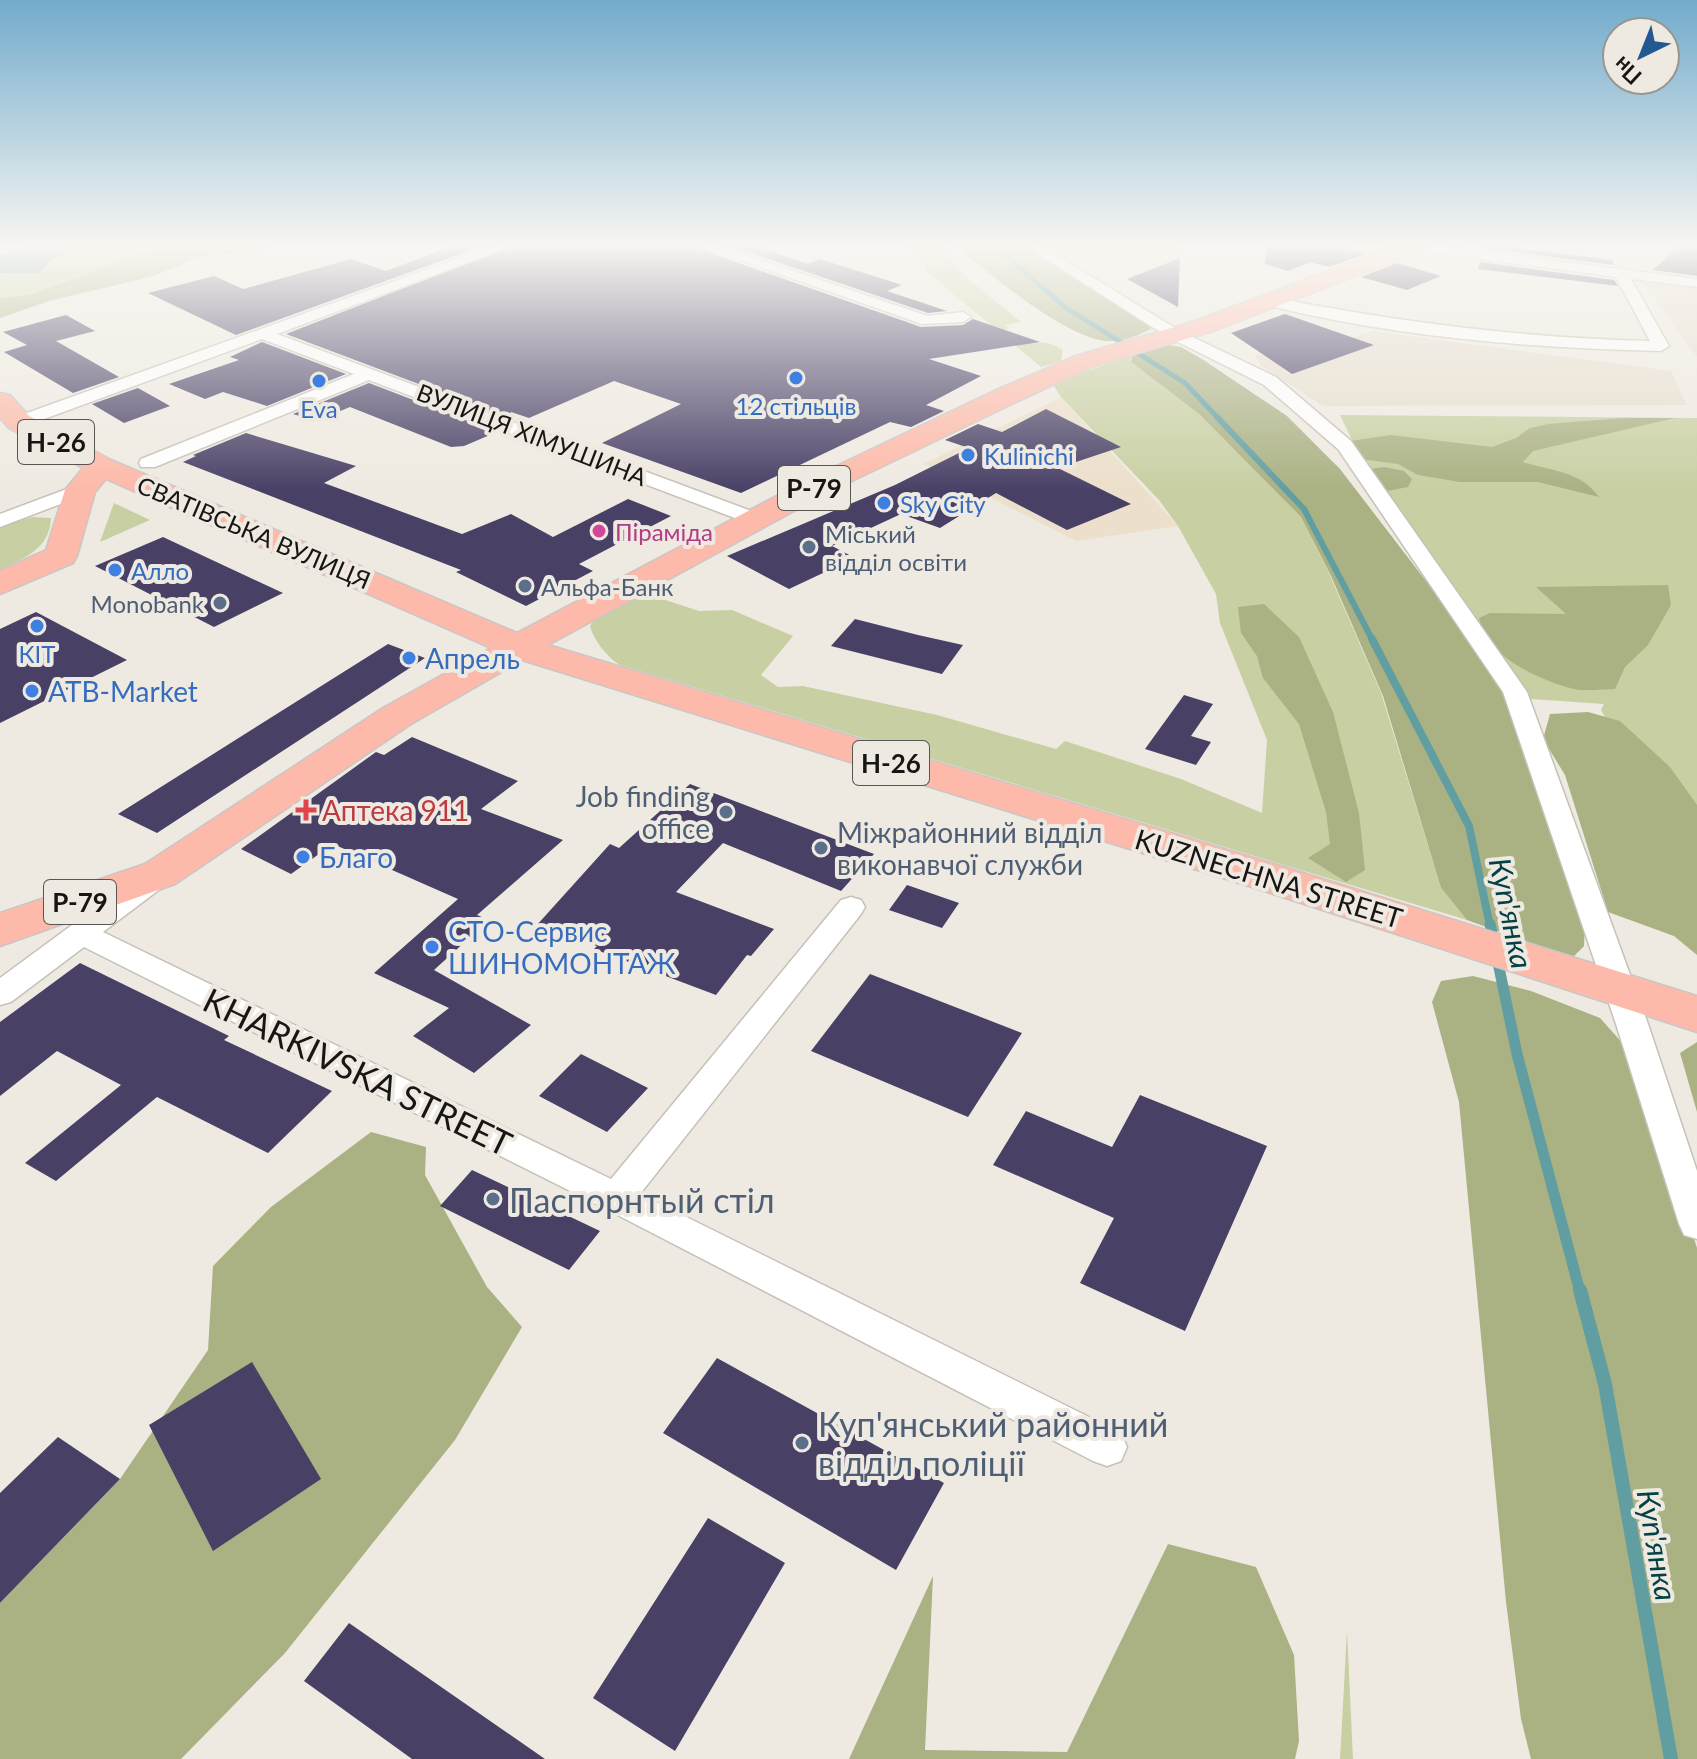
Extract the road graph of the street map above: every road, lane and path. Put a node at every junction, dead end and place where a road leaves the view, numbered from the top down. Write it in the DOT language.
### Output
graph roads {
  1 [pos="282,327"];
  2 [pos="1163,327"];
  3 [pos="1195,327"];
  4 [pos="1406,327"];
  5 [pos="1651,327"];
  6 [pos="263,334"];
  7 [pos="1174,334"];
  8 [pos="371,373"];
  9 [pos="10,411"];
  10 [pos="148,463"];
  11 [pos="101,466"];
  12 [pos="80,490"];
  13 [pos="755,519"];
  14 [pos="0,521"];
  15 [pos="0,584"];
  16 [pos="518,647"];
  17 [pos="160,874"];
  18 [pos="851,907"];
  19 [pos="0,930"];
  20 [pos="81,933"];
  21 [pos="0,994"];
  22 [pos="1697,1014"];
  23 [pos="616,1198"];
  24 [pos="1697,1224"];
  25 [pos="1107,1447"];
  1 -- 6 [label="street"];
  2 -- 7 [label="street"];
  3 -- 7 [label="main road, Р-79"];
  4 -- 5 [label="street"];
  6 -- 8 [label="street, ВУЛИЦЯ ХІМУШИНА"];
  6 -- 9 [label="street"];
  7 -- 13 [label="main road, Р-79"];
  7 -- 24 [label="street"];
  8 -- 10 [label="street"];
  8 -- 13 [label="street, ВУЛИЦЯ ХІМУШИНА"];
  9 -- 11 [label="main road, СВАТІВСЬКА ВУЛИЦЯ / Н-26"];
  11 -- 12 [label="main road"];
  11 -- 16 [label="main road, СВАТІВСЬКА ВУЛИЦЯ / Н-26"];
  12 -- 14 [label="street"];
  12 -- 15 [label="main road"];
  13 -- 16 [label="main road, Р-79"];
  16 -- 17 [label="main road, Р-79"];
  16 -- 22 [label="main road, KUZNECHNA STREET / Н-26"];
  17 -- 19 [label="main road, Р-79"];
  17 -- 20 [label="street"];
  18 -- 23 [label="street"];
  20 -- 21 [label="street"];
  20 -- 23 [label="street, KHARKIVSKA STREET"];
  23 -- 25 [label="street, KHARKIVSKA STREET"];
}
